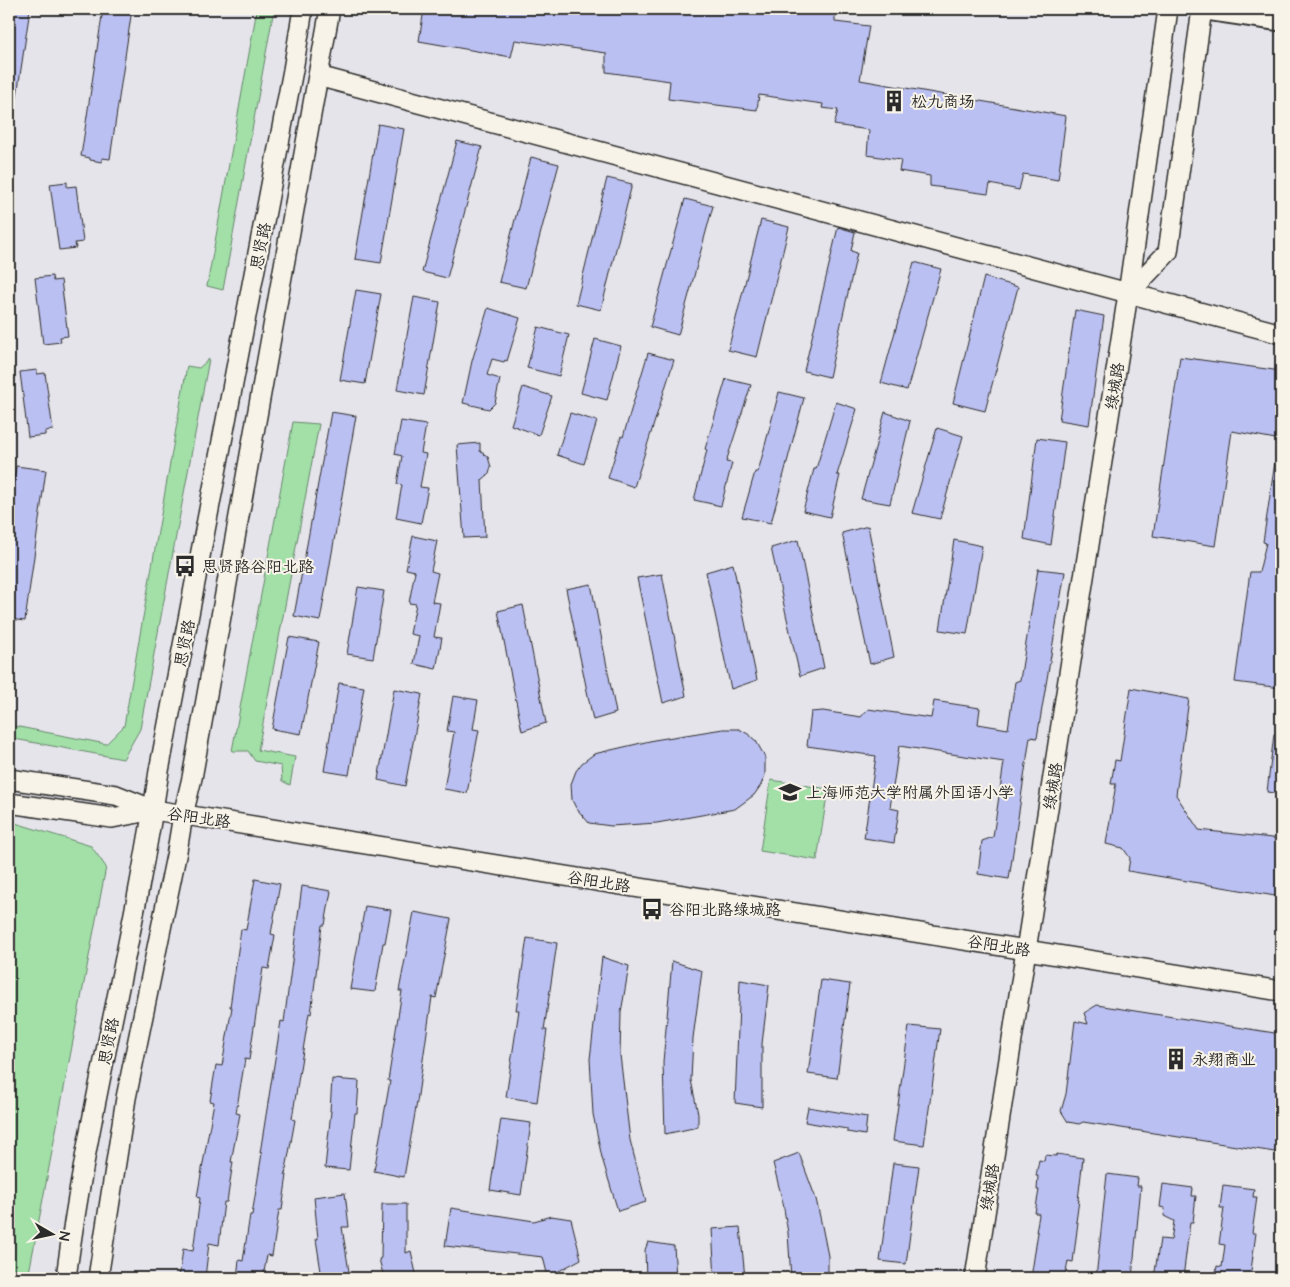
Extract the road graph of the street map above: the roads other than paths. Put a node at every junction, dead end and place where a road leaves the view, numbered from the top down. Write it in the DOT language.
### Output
graph roads {
  1 [pos="304,9"];
  2 [pos="330,9"];
  3 [pos="1168,9"];
  4 [pos="1204,9"];
  5 [pos="1281,20"];
  6 [pos="318,76"];
  7 [pos="1128,294"];
  8 [pos="1281,334"];
  9 [pos="9,779"];
  10 [pos="9,803"];
  11 [pos="154,810"];
  12 [pos="183,815"];
  13 [pos="1027,950"];
  14 [pos="1281,991"];
  15 [pos="66,1278"];
  16 [pos="98,1278"];
  17 [pos="975,1278"];
  1 -- 11 [label="main road, 思贤路"];
  2 -- 6 [label="main road, 思贤路"];
  3 -- 7 [label="main road, 绿城路"];
  4 -- 5 [label="main road"];
  4 -- 7 [label="main road"];
  6 -- 7 [label="main road"];
  6 -- 12 [label="main road, 思贤路"];
  7 -- 8 [label="main road"];
  7 -- 13 [label="main road, 绿城路"];
  9 -- 11 [label="main road, 谷阳北路"];
  10 -- 11 [label="main road, 谷阳北路"];
  11 -- 12 [label="main road, 谷阳北路"];
  11 -- 15 [label="main road, 思贤路"];
  12 -- 13 [label="main road, 谷阳北路"];
  12 -- 16 [label="main road, 思贤路"];
  13 -- 14 [label="main road, 谷阳北路"];
  13 -- 17 [label="main road, 绿城路"];
}
